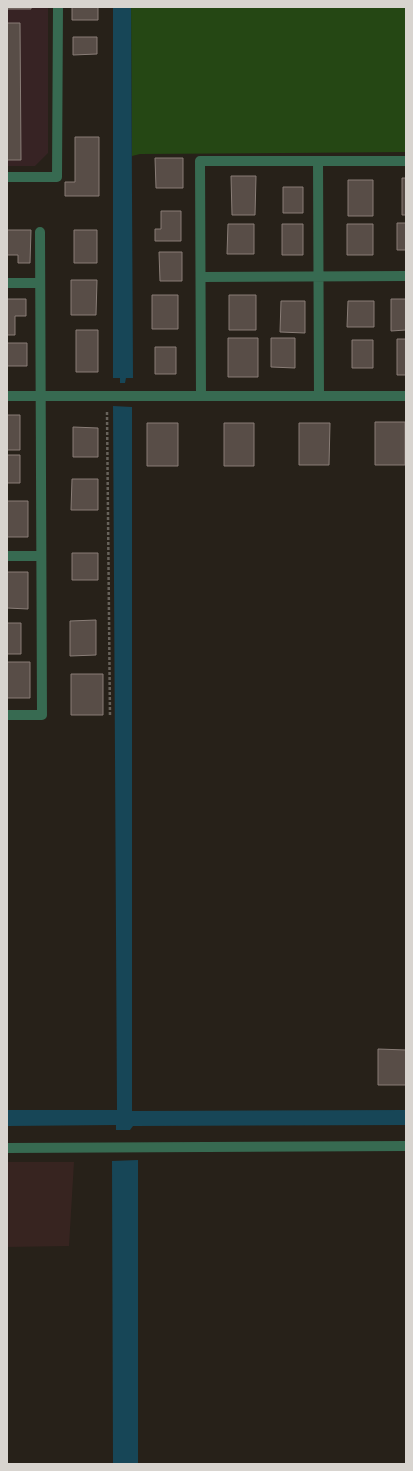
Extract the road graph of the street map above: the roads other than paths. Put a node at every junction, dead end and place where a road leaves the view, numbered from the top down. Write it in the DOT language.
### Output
graph roads {
  1 [pos="58,7"];
  2 [pos="318,161"];
  3 [pos="406,161"];
  4 [pos="7,177"];
  5 [pos="40,232"];
  6 [pos="406,276"];
  7 [pos="201,277"];
  8 [pos="318,277"];
  9 [pos="7,283"];
  10 [pos="40,283"];
  11 [pos="7,396"];
  12 [pos="41,396"];
  13 [pos="201,396"];
  14 [pos="319,396"];
  15 [pos="406,396"];
  16 [pos="7,556"];
  17 [pos="42,556"];
  18 [pos="7,715"];
  19 [pos="406,1146"];
  20 [pos="7,1148"];
  1 -- 4 [label="street"];
  2 -- 3 [label="street"];
  2 -- 7 [label="street"];
  2 -- 8 [label="street"];
  5 -- 10 [label="street"];
  6 -- 8 [label="street"];
  7 -- 8 [label="street"];
  7 -- 13 [label="street"];
  8 -- 14 [label="street"];
  9 -- 10 [label="street"];
  10 -- 12 [label="street"];
  11 -- 12 [label="street"];
  12 -- 13 [label="street"];
  12 -- 17 [label="street"];
  13 -- 14 [label="street"];
  14 -- 15 [label="street"];
  16 -- 17 [label="street"];
  17 -- 18 [label="street"];
  19 -- 20 [label="street"];
}
